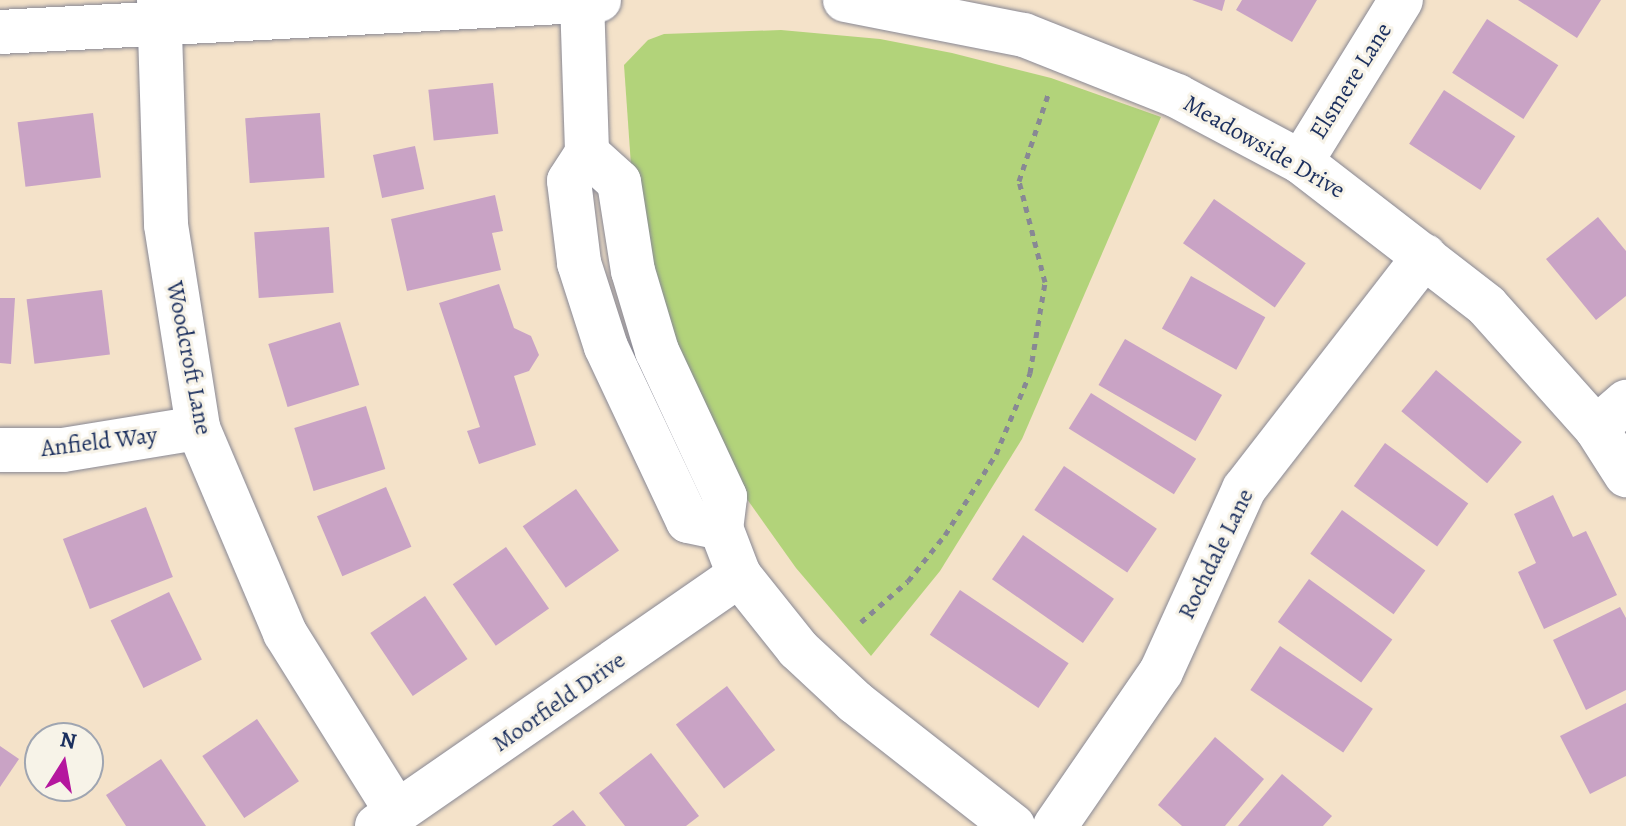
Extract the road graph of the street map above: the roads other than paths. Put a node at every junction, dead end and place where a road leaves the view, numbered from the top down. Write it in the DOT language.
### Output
graph roads {
  1 [pos="845,0"];
  2 [pos="1401,0"];
  3 [pos="587,1"];
  4 [pos="159,12"];
  5 [pos="0,32"];
  6 [pos="1301,162"];
  7 [pos="1425,256"];
  8 [pos="1611,415"];
  9 [pos="198,428"];
  10 [pos="0,450"];
  11 [pos="1626,475"];
  12 [pos="739,575"];
  13 [pos="387,819"];
  14 [pos="1013,826"];
  15 [pos="1055,826"];
  1 -- 6 [label="street, Meadowside Drive"];
  2 -- 6 [label="street, Elsmere Lane"];
  3 -- 4 [label="street"];
  3 -- 12 [label="street"];
  4 -- 5 [label="street"];
  4 -- 9 [label="street, Woodcroft Lane"];
  6 -- 7 [label="street, Meadowside Drive"];
  7 -- 8 [label="street, Meadowside Drive"];
  7 -- 15 [label="street, Rochdale Lane"];
  8 -- 11 [label="street, Meadowside Drive"];
  9 -- 10 [label="street, Anfield Way"];
  9 -- 13 [label="street, Woodcroft Lane"];
  12 -- 13 [label="street, Moorfield Drive"];
  12 -- 14 [label="street"];
}
